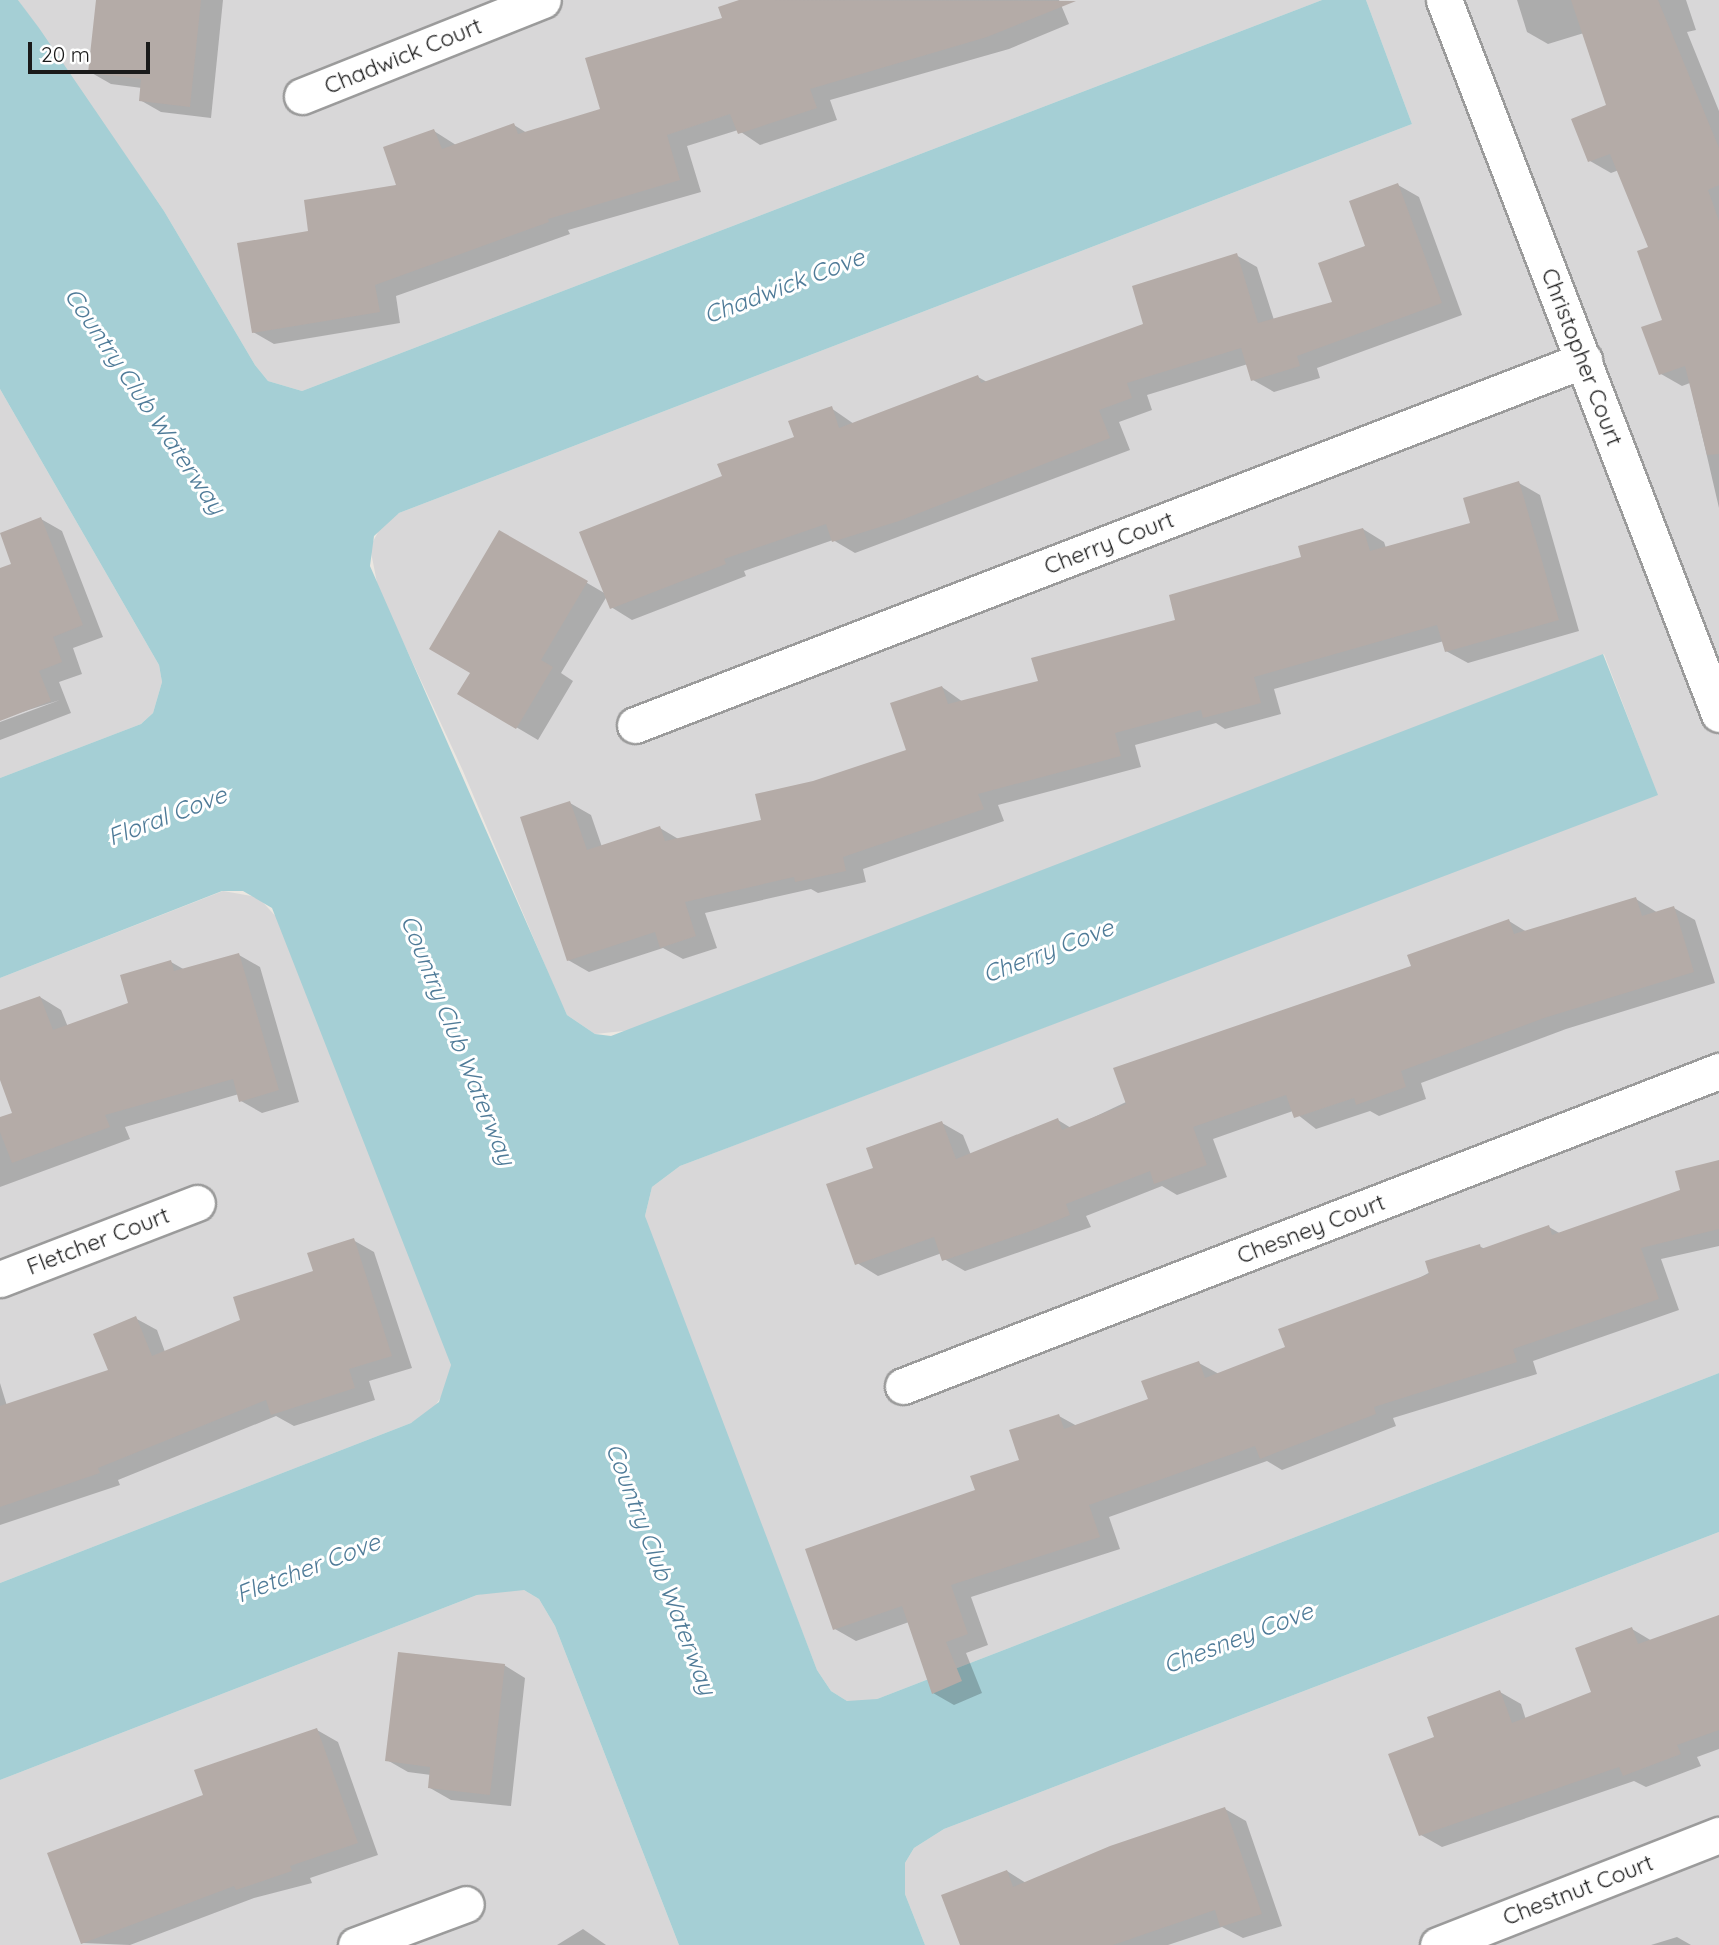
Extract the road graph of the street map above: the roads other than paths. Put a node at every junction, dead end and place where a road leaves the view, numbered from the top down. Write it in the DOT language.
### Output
graph roads {
  1 [pos="543,0"];
  2 [pos="1444,0"];
  3 [pos="302,96"];
  4 [pos="1584,360"];
  5 [pos="1719,714"];
  6 [pos="635,725"];
  7 [pos="1719,1071"];
  8 [pos="197,1203"];
  9 [pos="0,1279"];
  10 [pos="903,1386"];
  11 [pos="1719,1835"];
  12 [pos="466,1903"];
  13 [pos="356,1945"];
  14 [pos="1438,1945"];
  1 -- 3 [label="street, Chadwick Court"];
  2 -- 4 [label="street, Christopher Court"];
  4 -- 5 [label="street, Christopher Court"];
  4 -- 6 [label="street, Cherry Court"];
  7 -- 10 [label="street, Chesney Court"];
  8 -- 9 [label="street, Fletcher Court"];
  11 -- 14 [label="street, Chestnut Court"];
  12 -- 13 [label="street"];
}
